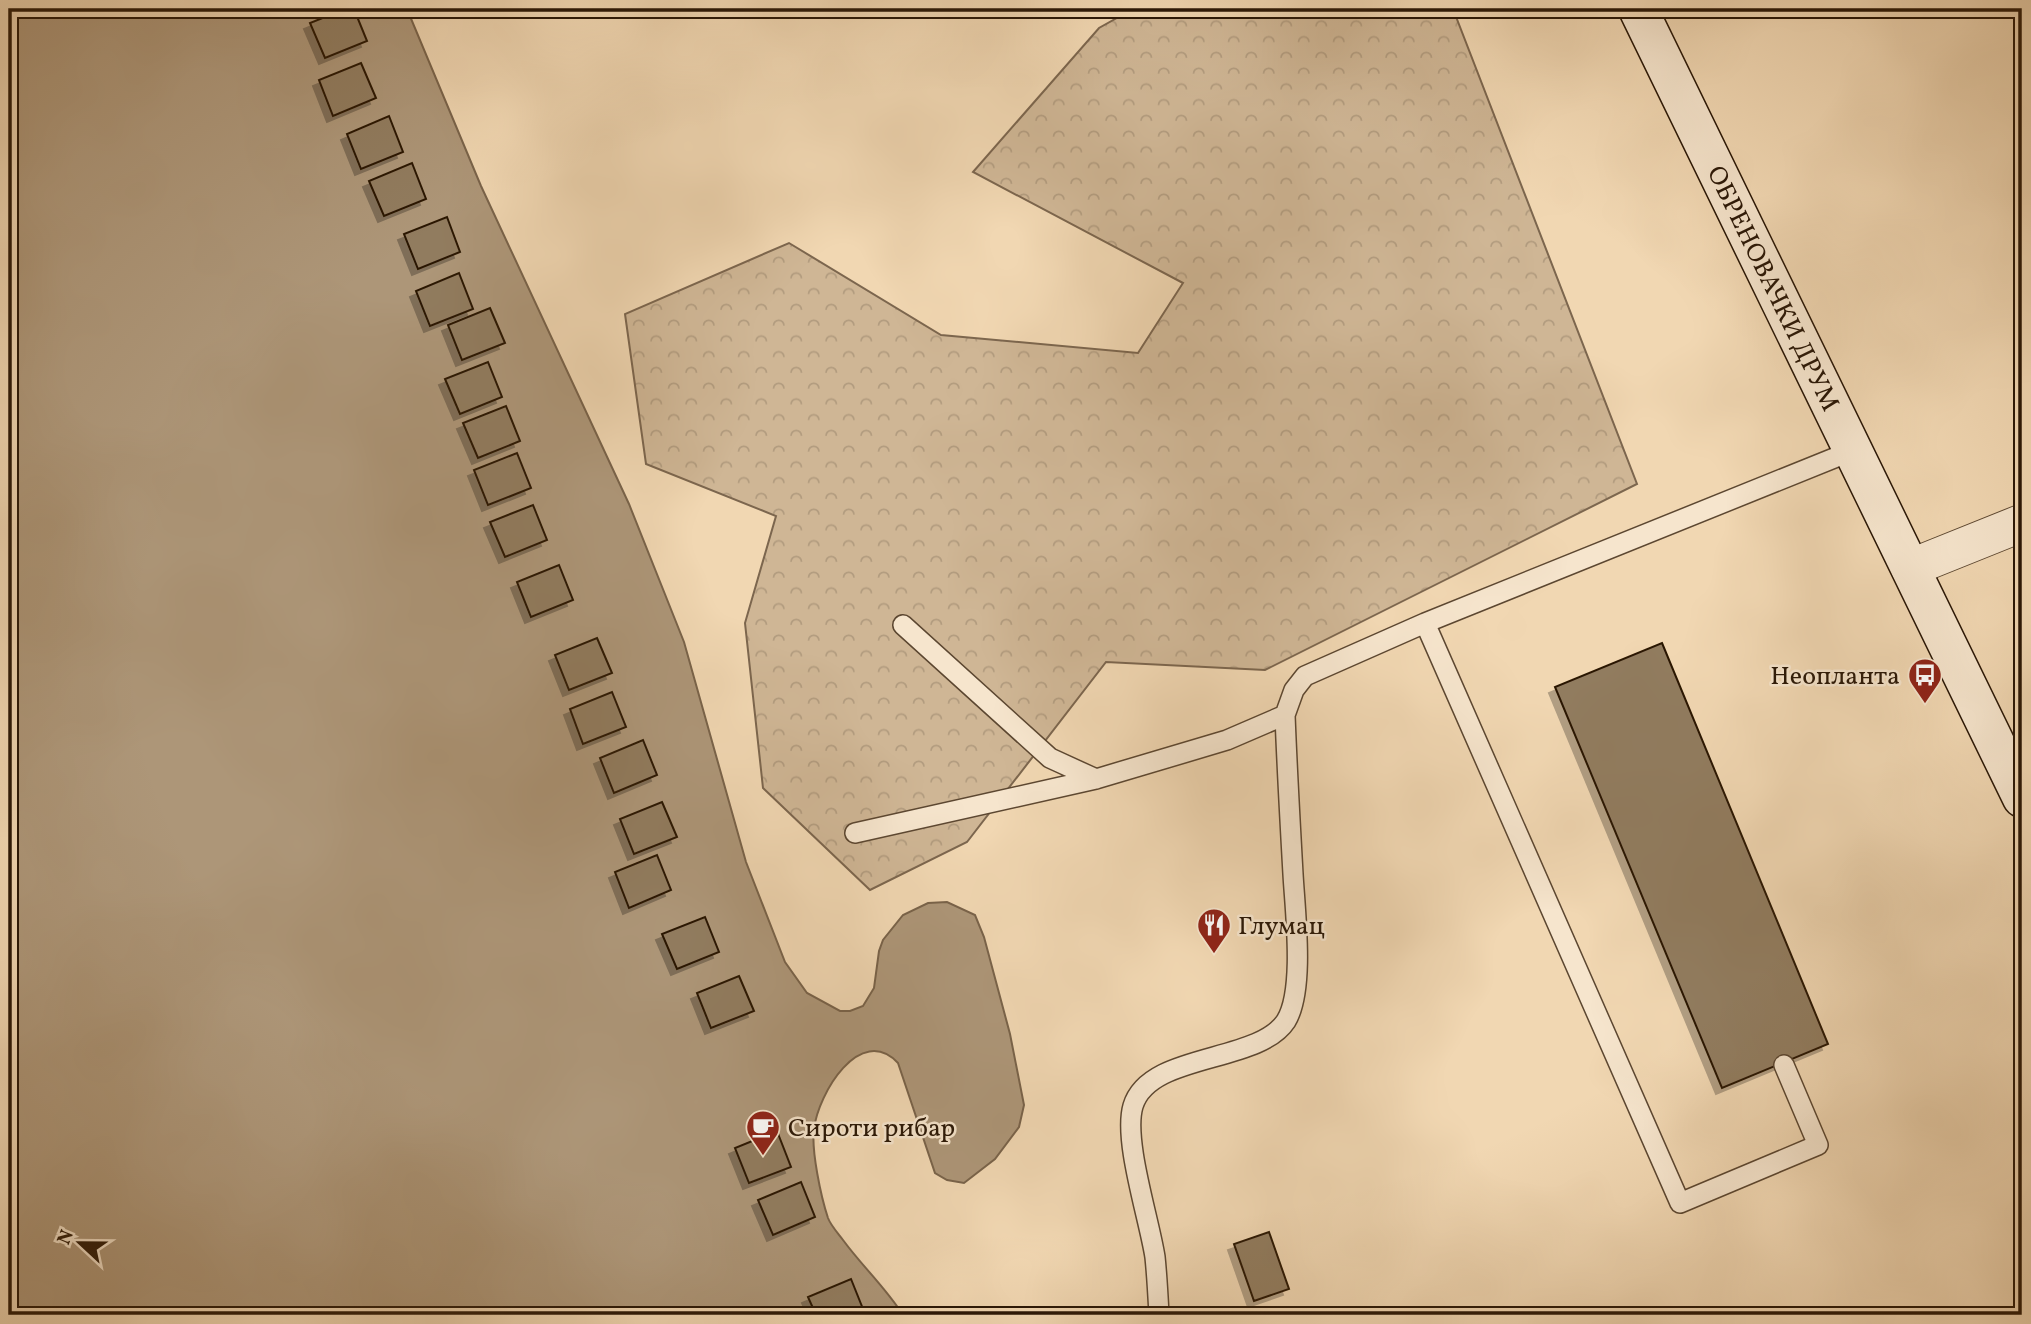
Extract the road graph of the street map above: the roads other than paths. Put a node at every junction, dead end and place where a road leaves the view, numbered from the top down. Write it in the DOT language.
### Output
graph roads {
  1 [pos="1638,9"];
  2 [pos="1854,450"];
  3 [pos="2022,523"];
  4 [pos="1910,568"];
  5 [pos="1426,623"];
  6 [pos="903,625"];
  7 [pos="1285,715"];
  8 [pos="1096,779"];
  9 [pos="2022,798"];
  10 [pos="855,833"];
  11 [pos="1784,1065"];
  12 [pos="1159,1315"];
  1 -- 2 [label="street, ОБРЕНОВАЧКИ ДРУМ"];
  2 -- 4 [label="street, ОБРЕНОВАЧКИ ДРУМ"];
  2 -- 5 [label="lane"];
  3 -- 4 [label="street"];
  4 -- 9 [label="street, ОБРЕНОВАЧКИ ДРУМ"];
  5 -- 7 [label="lane"];
  5 -- 11 [label="lane"];
  6 -- 8 [label="lane"];
  7 -- 8 [label="lane"];
  7 -- 12 [label="lane"];
  8 -- 10 [label="lane"];
}
